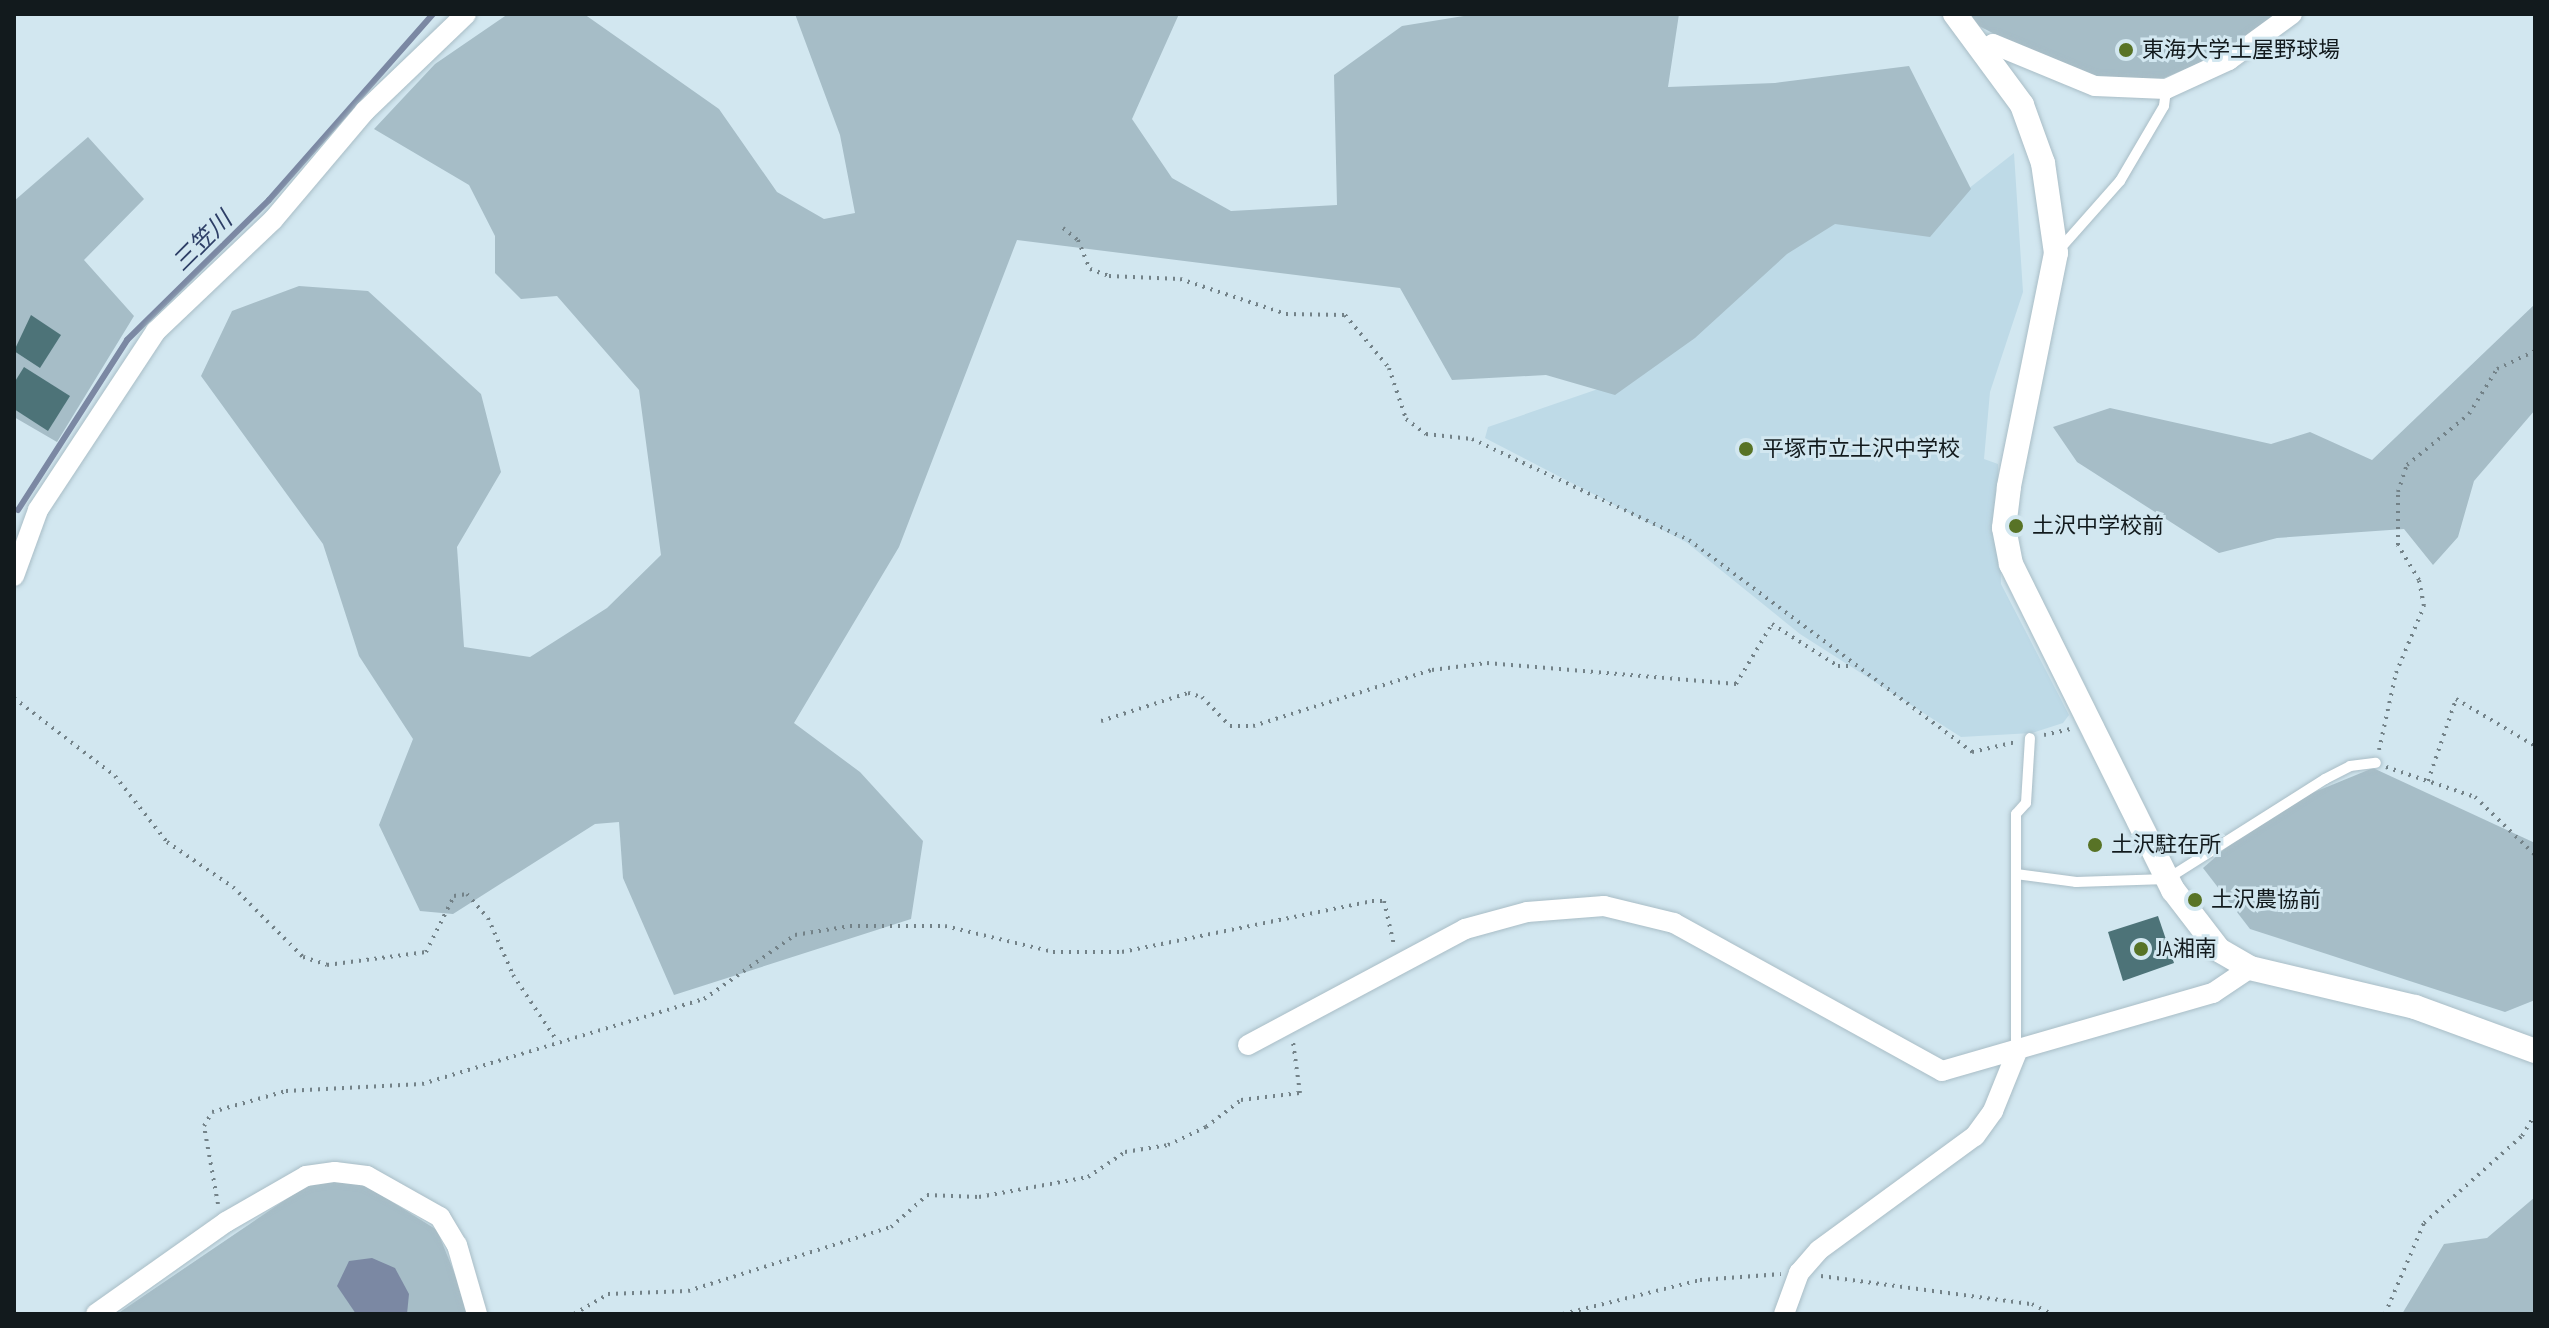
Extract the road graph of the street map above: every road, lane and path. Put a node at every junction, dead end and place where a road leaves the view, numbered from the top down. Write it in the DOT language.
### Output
graph roads {
  1 [pos="466,14"];
  2 [pos="1955,14"];
  3 [pos="2292,14"];
  4 [pos="1984,49"];
  5 [pos="2166,89"];
  6 [pos="1063,228"];
  7 [pos="2056,253"];
  8 [pos="2535,351"];
  9 [pos="14,576"];
  10 [pos="1852,666"];
  11 [pos="14,698"];
  12 [pos="1101,721"];
  13 [pos="2087,725"];
  14 [pos="2030,738"];
  15 [pos="2535,746"];
  16 [pos="2376,763"];
  17 [pos="2428,781"];
  18 [pos="2535,855"];
  19 [pos="2016,874"];
  20 [pos="2167,879"];
  21 [pos="1399,963"];
  22 [pos="2250,968"];
  23 [pos="1290,1024"];
  24 [pos="557,1041"];
  25 [pos="1248,1045"];
  26 [pos="2535,1051"];
  27 [pos="2016,1054"];
  28 [pos="2535,1114"];
  29 [pos="226,1222"];
  30 [pos="1799,1273"];
  31 [pos="96,1314"];
  32 [pos="477,1314"];
  33 [pos="574,1314"];
  34 [pos="1563,1314"];
  35 [pos="1784,1314"];
  36 [pos="2052,1314"];
  37 [pos="2385,1314"];
  1 -- 9 [label="street"];
  2 -- 4 [label="street"];
  3 -- 5 [label="street"];
  4 -- 5 [label="street"];
  4 -- 7 [label="street"];
  5 -- 7 [label="lane"];
  6 -- 10 [label="path"];
  7 -- 13 [label="street"];
  8 -- 16 [label="path"];
  10 -- 12 [label="path"];
  10 -- 14 [label="path"];
  11 -- 24 [label="path"];
  13 -- 14 [label="path"];
  13 -- 20 [label="street"];
  14 -- 19 [label="lane"];
  15 -- 17 [label="path"];
  16 -- 17 [label="path"];
  16 -- 20 [label="lane"];
  17 -- 18 [label="path"];
  19 -- 20 [label="lane"];
  19 -- 27 [label="lane"];
  20 -- 22 [label="street"];
  21 -- 23 [label="street"];
  21 -- 24 [label="path"];
  21 -- 27 [label="street"];
  22 -- 26 [label="street"];
  22 -- 27 [label="street"];
  23 -- 25 [label="street"];
  23 -- 33 [label="path"];
  24 -- 29 [label="path"];
  27 -- 30 [label="street"];
  28 -- 37 [label="path"];
  29 -- 31 [label="street"];
  29 -- 32 [label="street"];
  30 -- 34 [label="path"];
  30 -- 35 [label="street"];
  30 -- 36 [label="path"];
}
